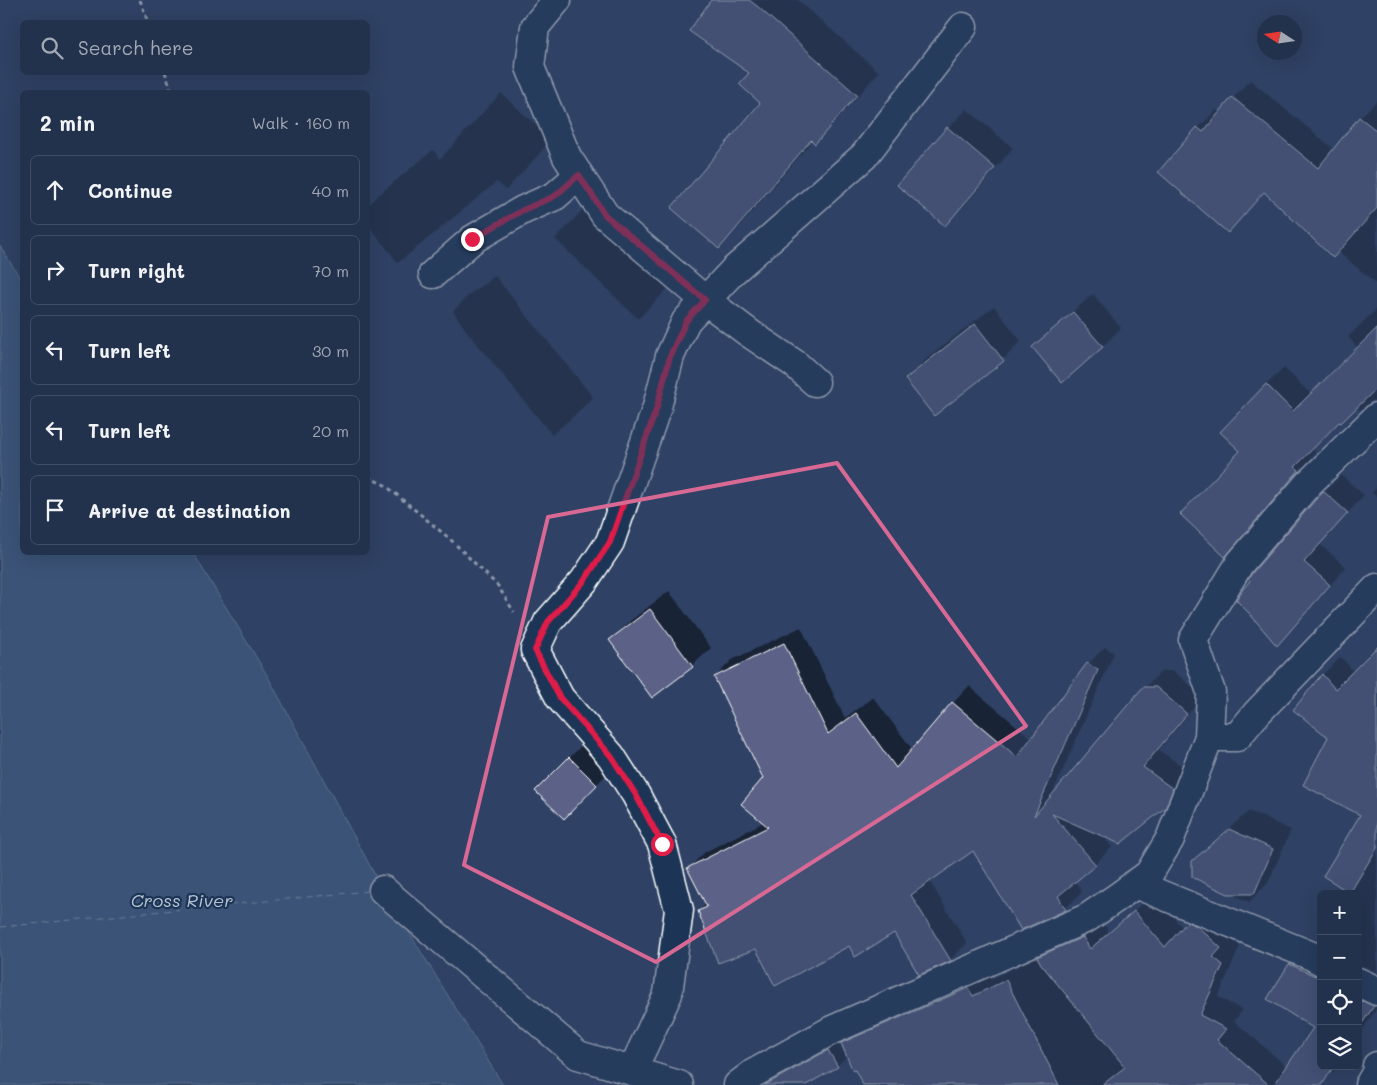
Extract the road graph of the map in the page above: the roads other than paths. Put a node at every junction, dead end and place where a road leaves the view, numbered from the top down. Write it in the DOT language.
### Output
graph roads {
  1 [pos="557,0"];
  2 [pos="963,27"];
  3 [pos="579,175"];
  4 [pos="433,274"];
  5 [pos="705,300"];
  6 [pos="815,382"];
  7 [pos="1377,417"];
  8 [pos="1377,588"];
  9 [pos="1209,738"];
  10 [pos="1136,884"];
  11 [pos="383,890"];
  12 [pos="1317,959"];
  13 [pos="1362,984"];
  14 [pos="1377,991"];
  15 [pos="1377,1066"];
  16 [pos="632,1071"];
  17 [pos="679,1085"];
  18 [pos="738,1085"];
  19 [pos="1369,1085"];
  1 -- 3 [label="street"];
  2 -- 5 [label="street"];
  3 -- 4 [label="street"];
  3 -- 5 [label="street"];
  5 -- 6 [label="street"];
  5 -- 16 [label="street"];
  7 -- 9 [label="street"];
  8 -- 9 [label="street"];
  9 -- 10 [label="street"];
  10 -- 12 [label="street"];
  10 -- 18 [label="street"];
  11 -- 16 [label="street"];
  13 -- 14 [label="street"];
  15 -- 19 [label="street"];
  16 -- 17 [label="street"];
}
